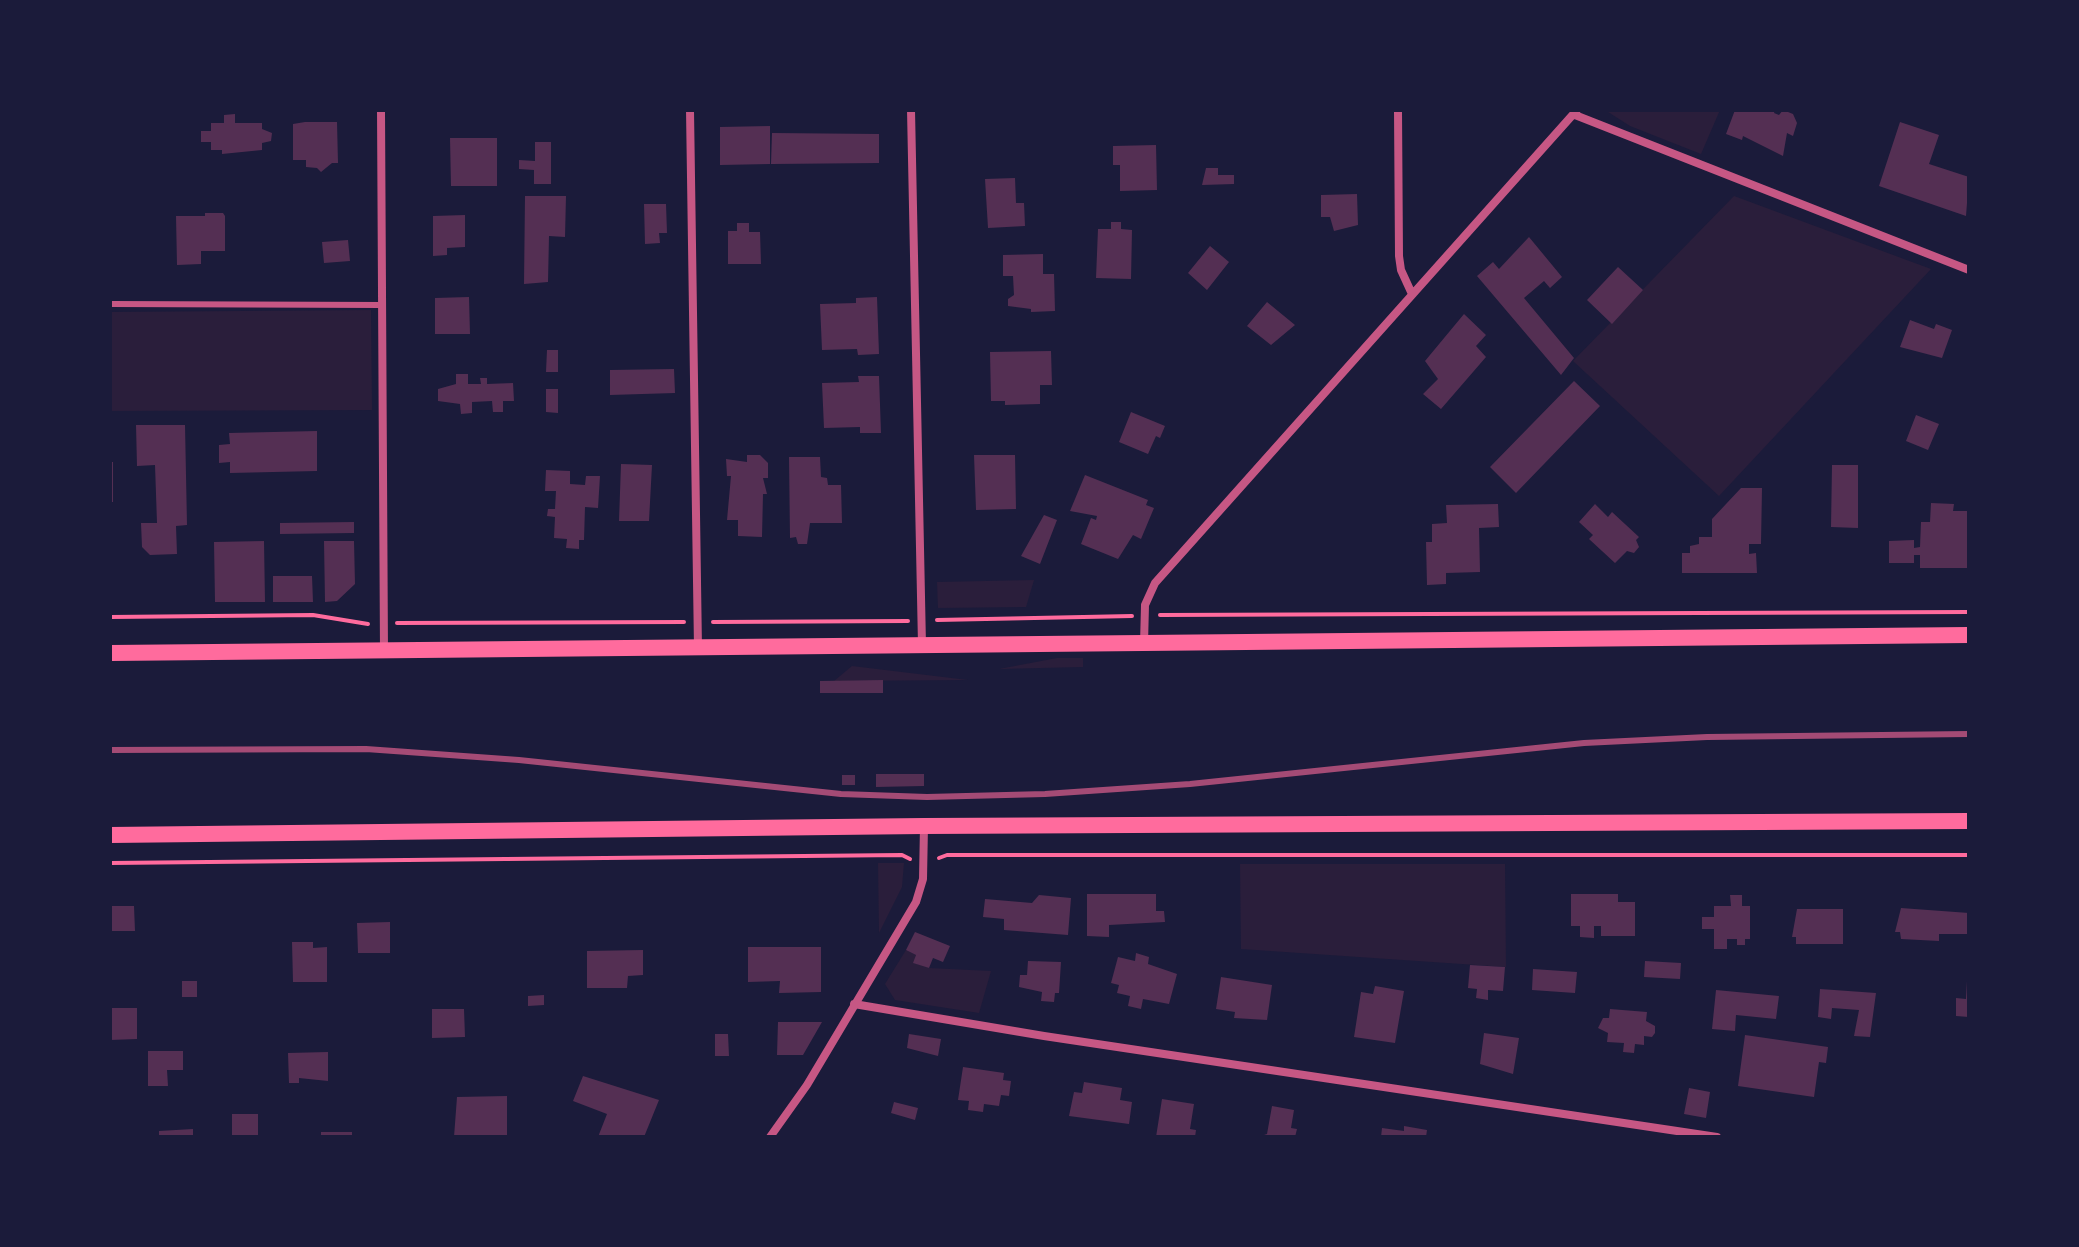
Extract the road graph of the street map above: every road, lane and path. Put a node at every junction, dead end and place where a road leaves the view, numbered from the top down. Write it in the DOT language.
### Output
graph roads {
  1 [pos="381,110"];
  2 [pos="690,110"];
  3 [pos="911,110"];
  4 [pos="1398,110"];
  5 [pos="1576,112"];
  6 [pos="1969,270"];
  7 [pos="1412,294"];
  8 [pos="110,304"];
  9 [pos="383,305"];
  10 [pos="1969,612"];
  11 [pos="1160,615"];
  12 [pos="1134,616"];
  13 [pos="110,617"];
  14 [pos="921,620"];
  15 [pos="699,622"];
  16 [pos="384,623"];
  17 [pos="1969,635"];
  18 [pos="1144,644"];
  19 [pos="922,646"];
  20 [pos="698,648"];
  21 [pos="110,653"];
  22 [pos="384,653"];
  23 [pos="1969,821"];
  24 [pos="924,826"];
  25 [pos="110,835"];
  26 [pos="1969,855"];
  27 [pos="924,859"];
  28 [pos="110,863"];
  29 [pos="854,1004"];
  30 [pos="1702,1136"];
  31 [pos="770,1137"];
  32 [pos="1717,1137"];
  1 -- 9 [label="street"];
  2 -- 15 [label="street"];
  3 -- 14 [label="street"];
  4 -- 7 [label="street"];
  5 -- 6 [label="street"];
  5 -- 7 [label="street"];
  7 -- 18 [label="street"];
  8 -- 9 [label="lane"];
  9 -- 16 [label="street"];
  10 -- 11 [label="path"];
  12 -- 14 [label="path"];
  13 -- 16 [label="path"];
  14 -- 15 [label="path"];
  14 -- 19 [label="street"];
  15 -- 16 [label="path"];
  15 -- 20 [label="street"];
  16 -- 22 [label="street"];
  17 -- 18 [label="main road"];
  18 -- 19 [label="main road"];
  19 -- 20 [label="main road"];
  20 -- 22 [label="main road"];
  21 -- 22 [label="main road"];
  23 -- 24 [label="main road"];
  24 -- 25 [label="main road"];
  24 -- 27 [label="street"];
  26 -- 27 [label="path"];
  27 -- 28 [label="path"];
  27 -- 29 [label="street"];
  29 -- 30 [label="street"];
  29 -- 31 [label="street"];
  30 -- 32 [label="street"];
}
